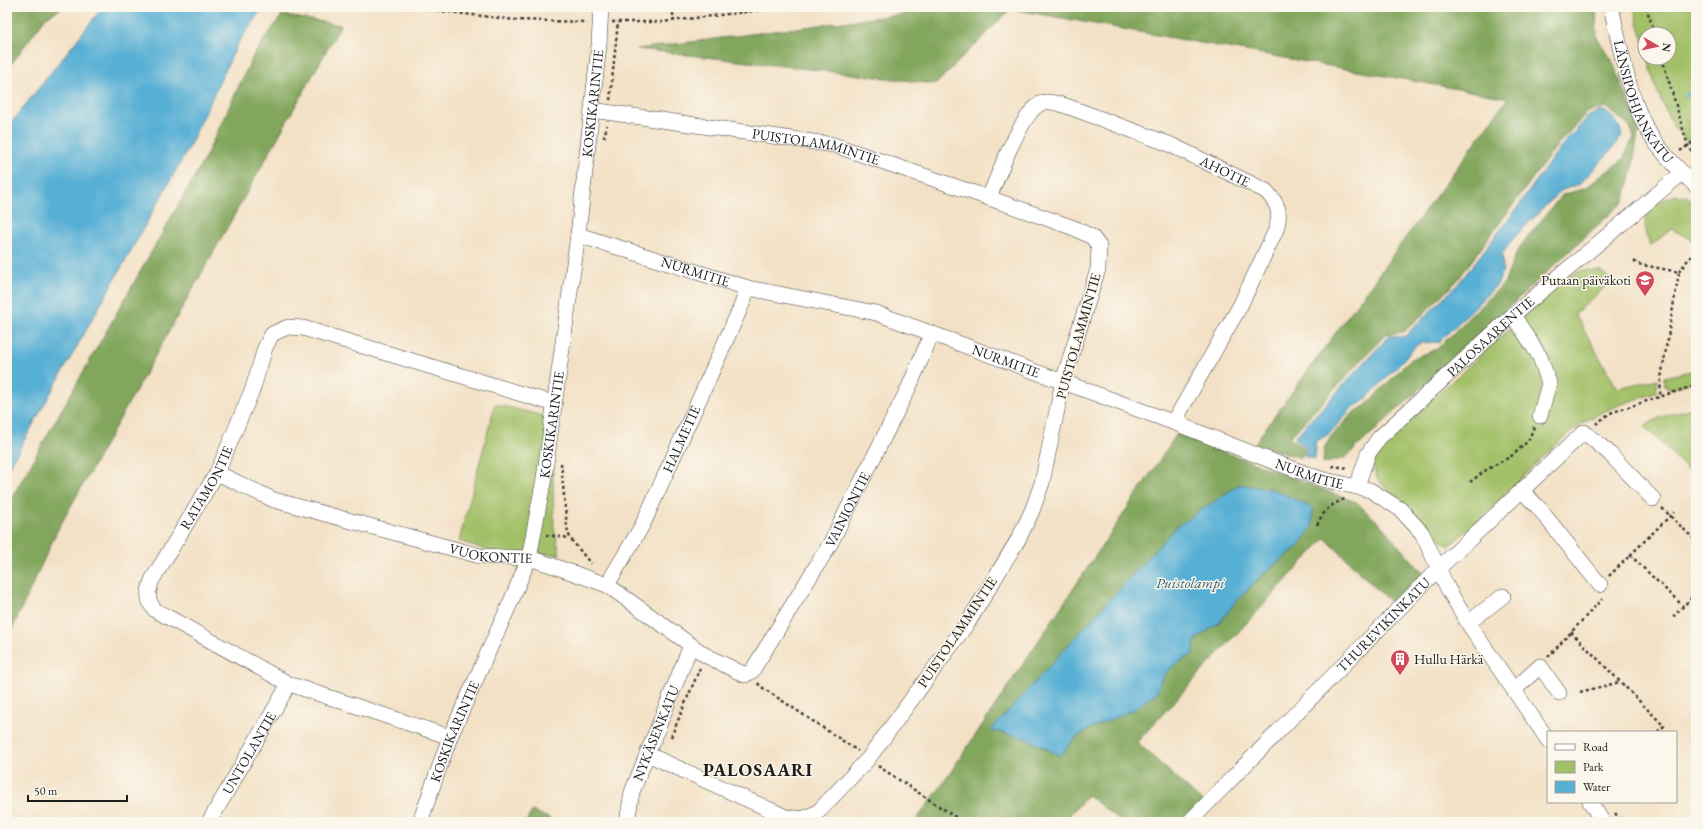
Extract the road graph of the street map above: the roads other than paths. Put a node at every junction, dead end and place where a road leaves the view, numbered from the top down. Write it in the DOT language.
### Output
graph roads {
  1 [pos="601,7"];
  2 [pos="1611,7"];
  3 [pos="592,110"];
  4 [pos="1682,173"];
  5 [pos="1696,186"];
  6 [pos="989,198"];
  7 [pos="578,235"];
  8 [pos="748,288"];
  9 [pos="1513,315"];
  10 [pos="932,333"];
  11 [pos="1063,381"];
  12 [pos="555,404"];
  13 [pos="1540,416"];
  14 [pos="1175,423"];
  15 [pos="217,473"];
  16 [pos="1357,486"];
  17 [pos="1522,491"];
  18 [pos="1653,499"];
  19 [pos="529,558"];
  20 [pos="1439,568"];
  21 [pos="609,581"];
  22 [pos="1600,585"];
  23 [pos="1503,596"];
  24 [pos="1468,623"];
  25 [pos="691,645"];
  26 [pos="749,673"];
  27 [pos="289,684"];
  28 [pos="1514,690"];
  29 [pos="1559,693"];
  30 [pos="450,737"];
  31 [pos="1547,739"];
  32 [pos="647,754"];
  33 [pos="1591,803"];
  34 [pos="209,822"];
  35 [pos="420,822"];
  36 [pos="627,822"];
  37 [pos="1189,822"];
  38 [pos="1603,822"];
  1 -- 3 [label="street, KOSKIKARINTIE"];
  2 -- 4 [label="street, LÄNSIPOHJANKATU"];
  3 -- 6 [label="street, PUISTOLAMMINTIE"];
  3 -- 7 [label="street, KOSKIKARINTIE"];
  4 -- 5 [label="street, LÄNSIPOHJANKATU"];
  4 -- 9 [label="street, PALOSAARENTIE"];
  6 -- 11 [label="street, PUISTOLAMMINTIE"];
  6 -- 14 [label="street, AHOTIE"];
  7 -- 8 [label="street, NURMITIE"];
  7 -- 12 [label="street, KOSKIKARINTIE"];
  8 -- 10 [label="street, NURMITIE"];
  8 -- 21 [label="street, HALMETIE"];
  9 -- 13 [label="street"];
  9 -- 16 [label="street, PALOSAARENTIE"];
  10 -- 11 [label="street, NURMITIE"];
  10 -- 26 [label="street, VAINIONTIE"];
  11 -- 14 [label="street, NURMITIE"];
  11 -- 32 [label="street, PUISTOLAMMINTIE"];
  12 -- 15 [label="street, RATAMONTIE"];
  12 -- 19 [label="street, KOSKIKARINTIE"];
  14 -- 16 [label="street, NURMITIE"];
  15 -- 19 [label="street, VUOKONTIE"];
  15 -- 27 [label="street, RATAMONTIE"];
  16 -- 20 [label="street, NURMITIE"];
  17 -- 18 [label="street, THUREVIKINKATU"];
  17 -- 20 [label="street, THUREVIKINKATU"];
  17 -- 22 [label="street"];
  19 -- 21 [label="street, VUOKONTIE"];
  19 -- 30 [label="street, KOSKIKARINTIE"];
  20 -- 24 [label="street, NURMITIE"];
  20 -- 37 [label="street, THUREVIKINKATU"];
  21 -- 25 [label="street, VUOKONTIE"];
  23 -- 24 [label="street"];
  24 -- 28 [label="street, NURMITIE"];
  25 -- 26 [label="street, VUOKONTIE"];
  25 -- 32 [label="street, NYKÄSENKATU"];
  27 -- 30 [label="street, RATAMONTIE"];
  27 -- 34 [label="street, UNTOLANTIE"];
  28 -- 29 [label="street"];
  28 -- 31 [label="street, NURMITIE"];
  30 -- 35 [label="street, KOSKIKARINTIE"];
  32 -- 36 [label="street, NYKÄSENKATU"];
  33 -- 38 [label="street"];
}
